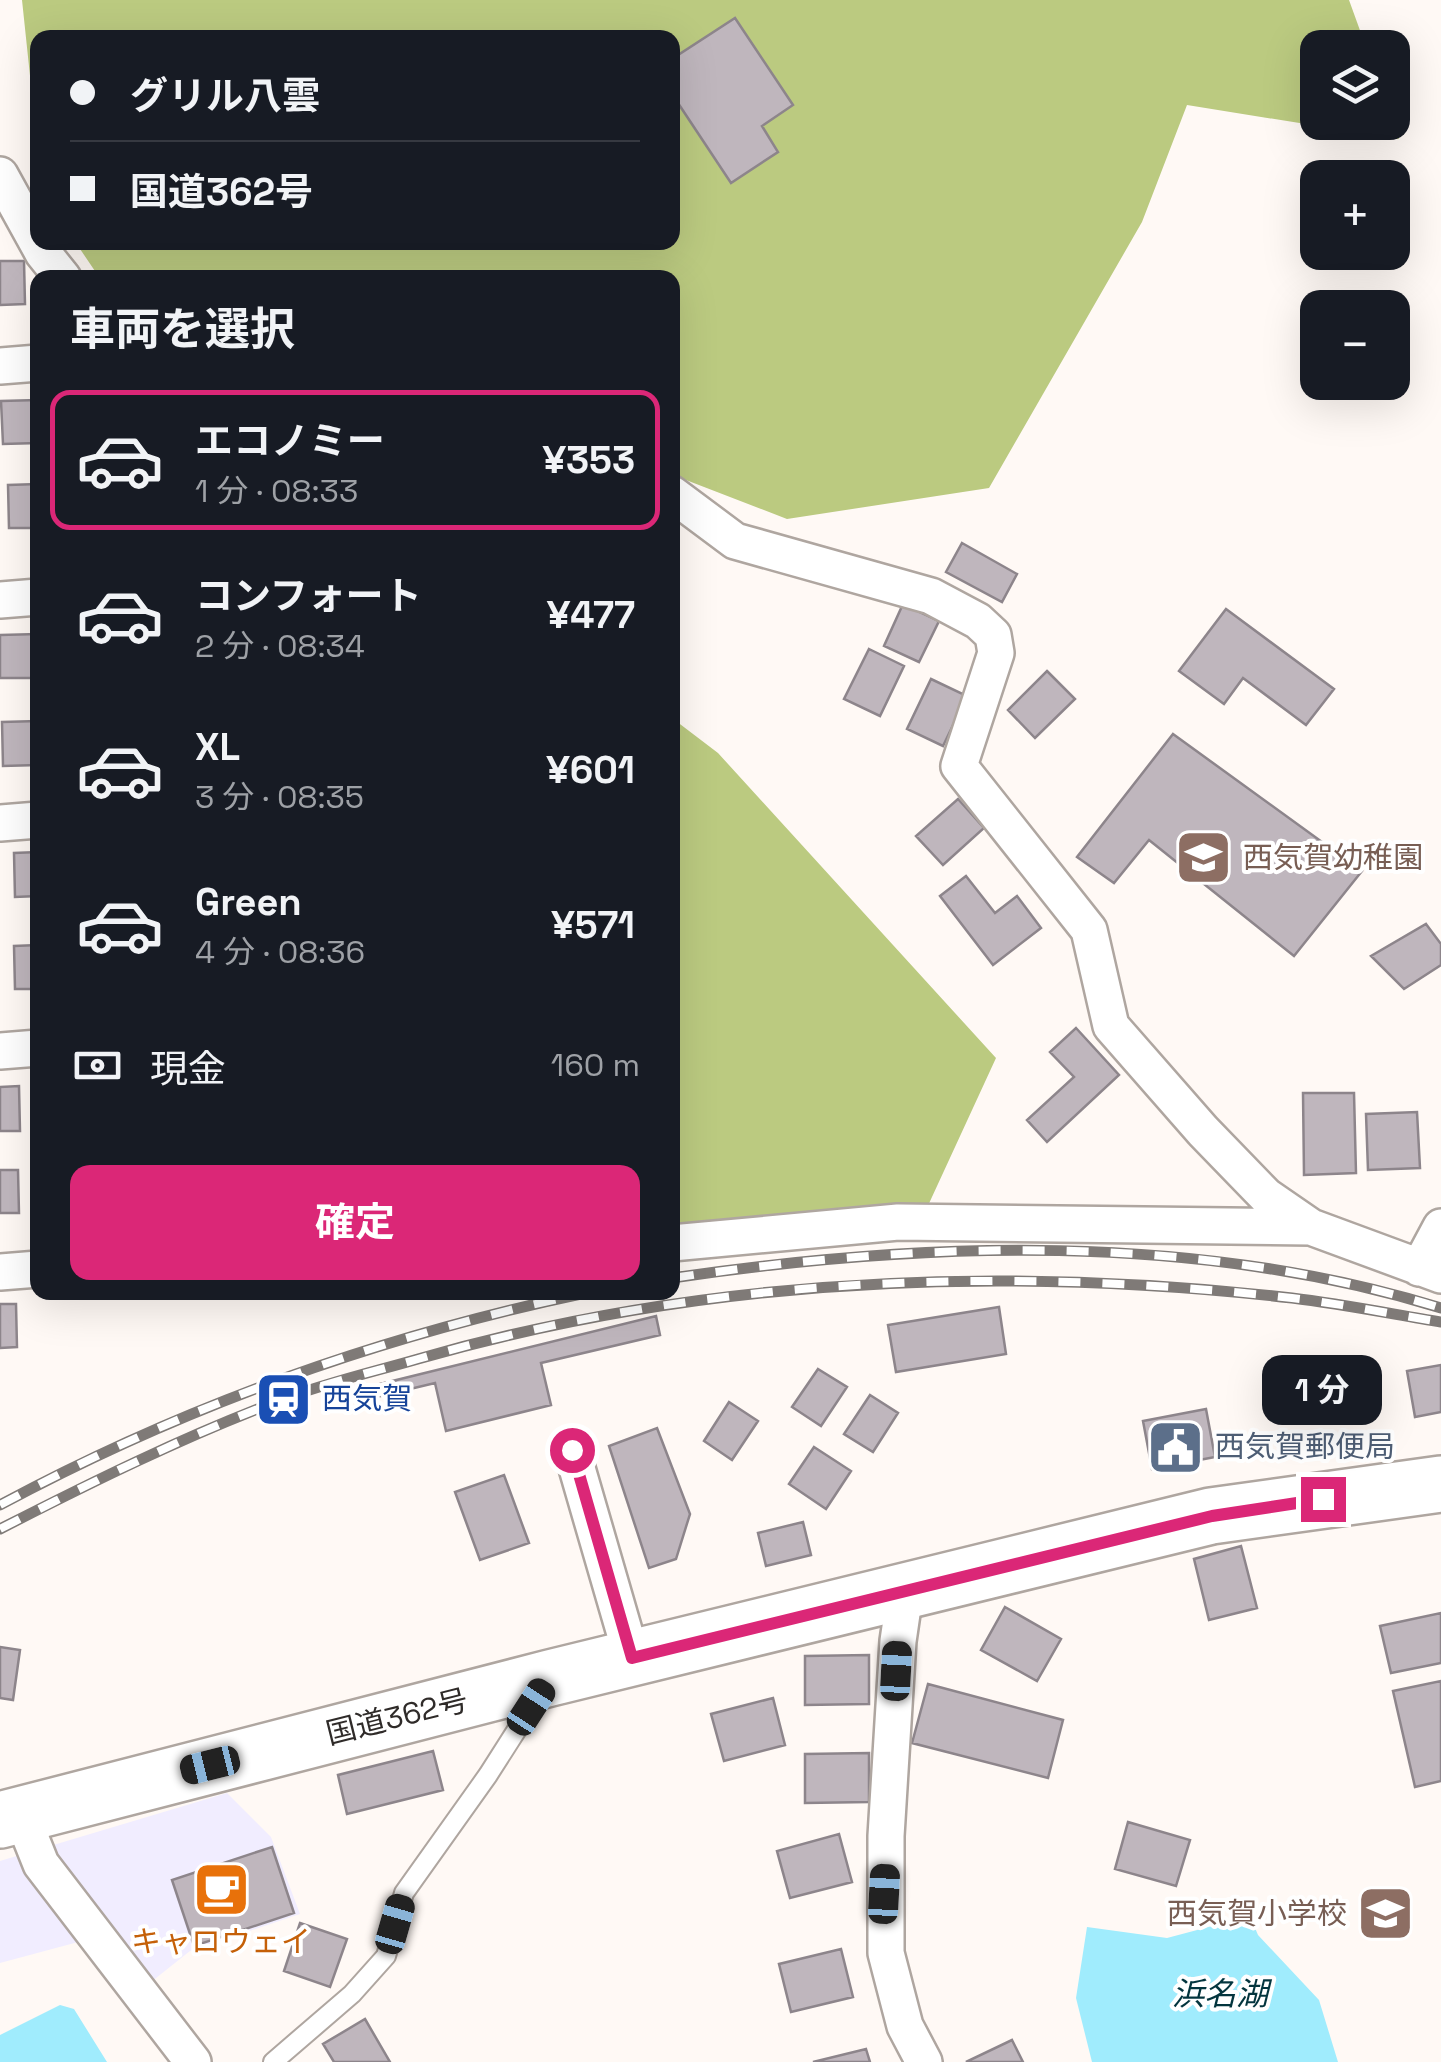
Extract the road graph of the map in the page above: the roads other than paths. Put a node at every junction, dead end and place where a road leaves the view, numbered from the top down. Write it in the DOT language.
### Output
graph roads {
  1 [pos="0,175"];
  2 [pos="30,229"];
  3 [pos="41,250"];
  4 [pos="57,270"];
  5 [pos="30,364"];
  6 [pos="0,366"];
  7 [pos="680,500"];
  8 [pos="30,598"];
  9 [pos="0,600"];
  10 [pos="30,821"];
  11 [pos="0,823"];
  12 [pos="30,1048"];
  13 [pos="0,1050"];
  14 [pos="1441,1227"];
  15 [pos="1311,1228"];
  16 [pos="680,1243"];
  17 [pos="30,1270"];
  18 [pos="0,1272"];
  19 [pos="1430,1272"];
  20 [pos="572,1450"];
  21 [pos="1441,1484"];
  22 [pos="904,1593"];
  23 [pos="632,1658"];
  24 [pos="550,1678"];
  25 [pos="10,1816"];
  26 [pos="193,2062"];
  27 [pos="273,2062"];
  28 [pos="924,2062"];
  1 -- 2 [label="street"];
  3 -- 4 [label="street"];
  5 -- 6 [label="street"];
  7 -- 15 [label="street"];
  8 -- 9 [label="street"];
  10 -- 11 [label="street"];
  12 -- 13 [label="street"];
  14 -- 19 [label="street"];
  15 -- 16 [label="street"];
  15 -- 19 [label="street"];
  17 -- 18 [label="street"];
  20 -- 23 [label="street"];
  21 -- 22 [label="highway, 国道362号"];
  22 -- 23 [label="highway, 国道362号"];
  22 -- 28 [label="street"];
  23 -- 24 [label="highway, 国道362号"];
  24 -- 25 [label="highway, 国道362号"];
  24 -- 27 [label="lane"];
  25 -- 26 [label="street"];
}
